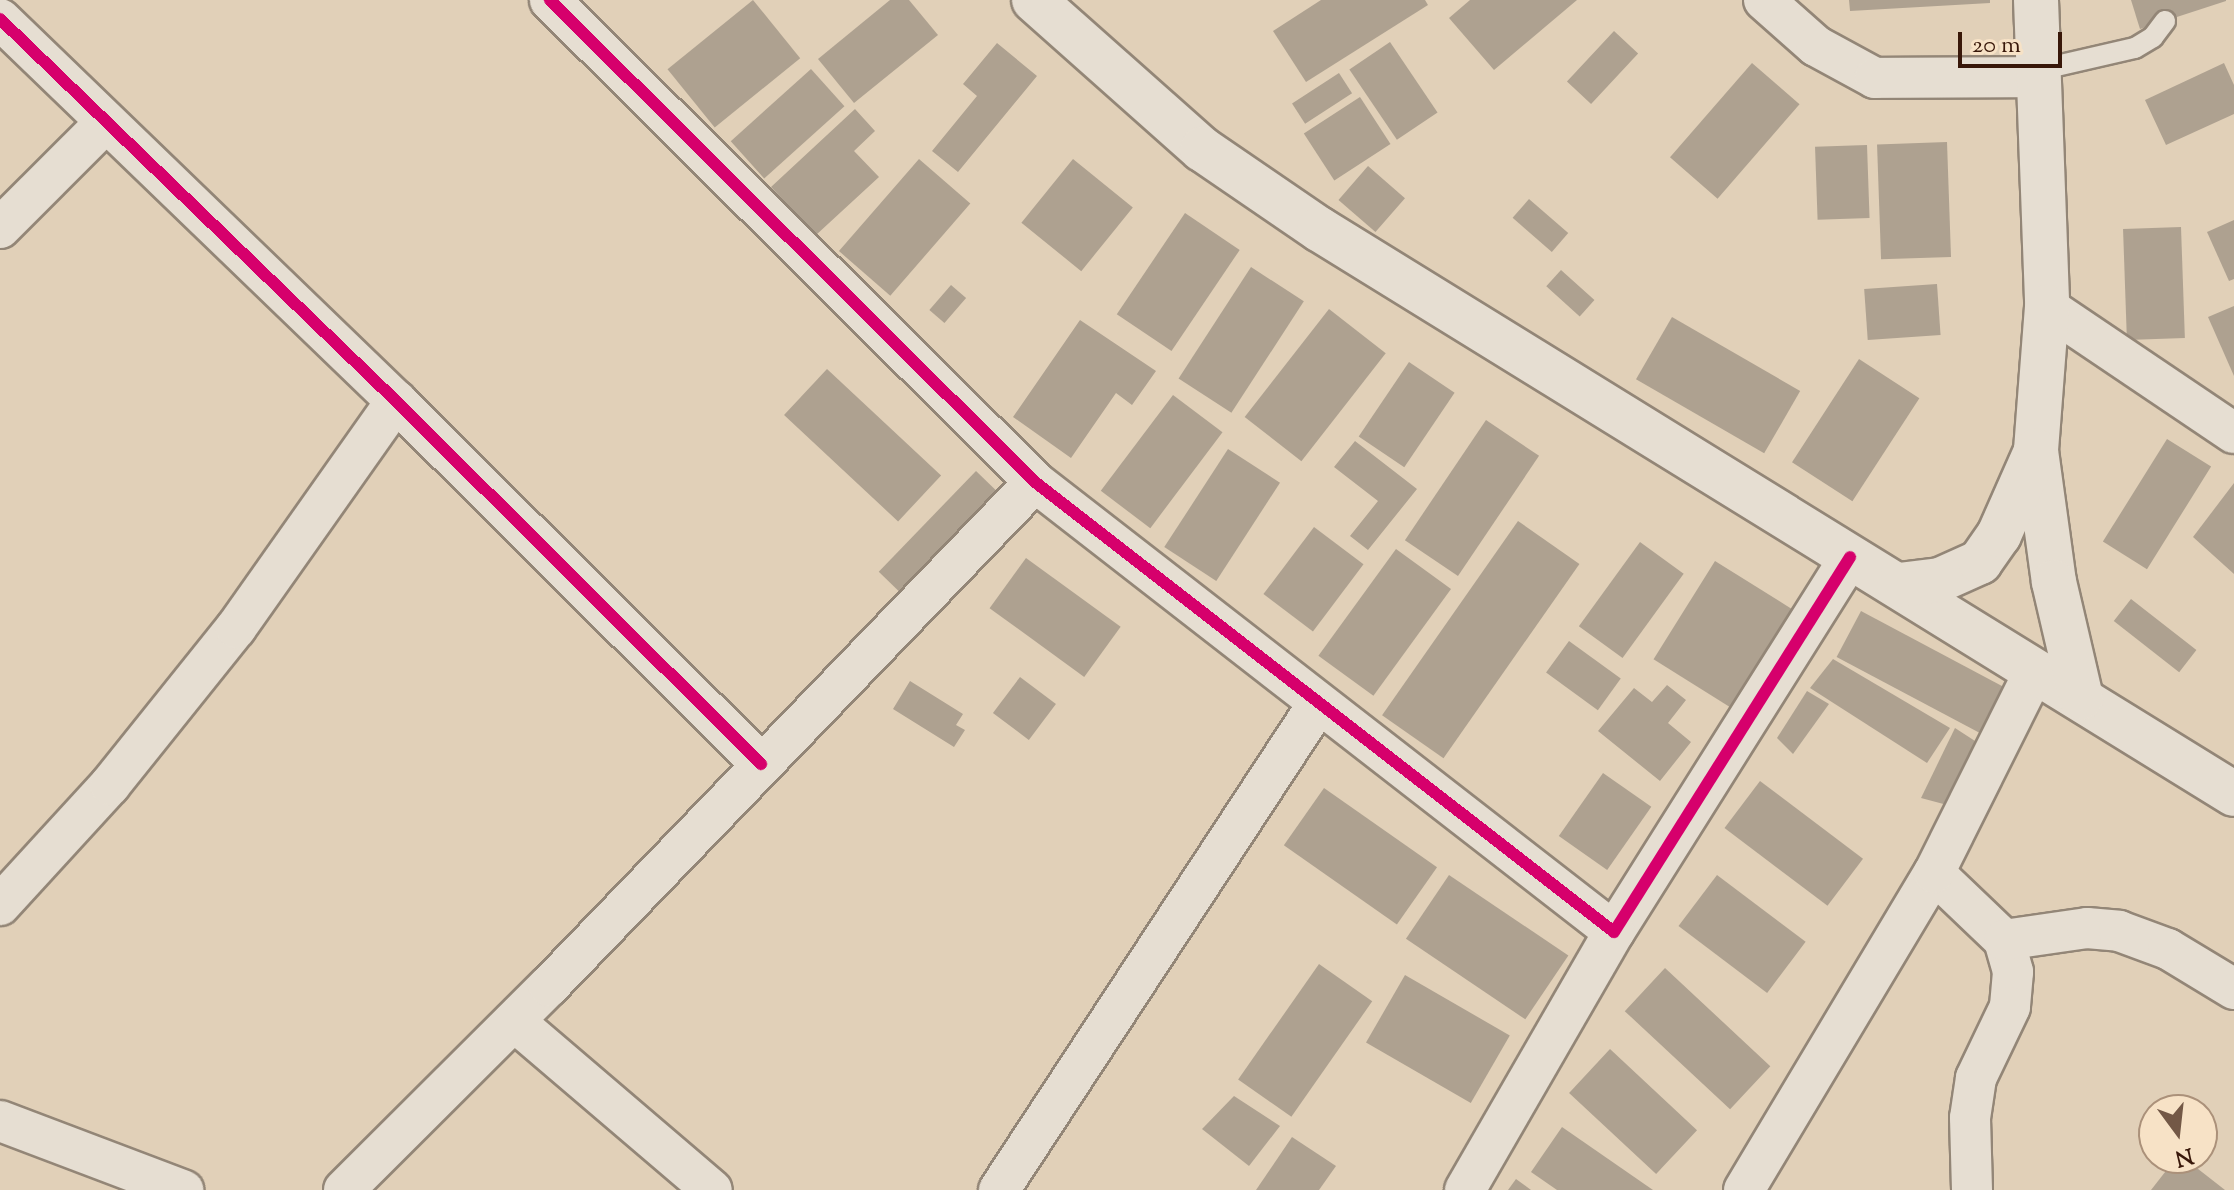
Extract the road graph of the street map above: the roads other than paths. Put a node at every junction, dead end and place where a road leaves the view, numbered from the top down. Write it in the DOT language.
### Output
graph roads {
  1 [pos="550,0"];
  2 [pos="1034,0"];
  3 [pos="1764,0"];
  4 [pos="2036,0"];
  5 [pos="0,19"];
  6 [pos="2165,21"];
  7 [pos="2040,74"];
  8 [pos="105,123"];
  9 [pos="0,228"];
  10 [pos="2047,307"];
  11 [pos="396,401"];
  12 [pos="2234,433"];
  13 [pos="2036,451"];
  14 [pos="1035,482"];
  15 [pos="1850,557"];
  16 [pos="1899,585"];
  17 [pos="2034,672"];
  18 [pos="2081,698"];
  19 [pos="1318,704"];
  20 [pos="761,764"];
  21 [pos="2234,794"];
  22 [pos="1934,873"];
  23 [pos="0,905"];
  24 [pos="1614,932"];
  25 [pos="2004,940"];
  26 [pos="2234,989"];
  27 [pos="514,1021"];
  28 [pos="0,1121"];
  29 [pos="183,1190"];
  30 [pos="344,1190"];
  31 [pos="712,1190"];
  32 [pos="999,1190"];
  33 [pos="1465,1190"];
  34 [pos="1744,1190"];
  35 [pos="1972,1190"];
  1 -- 14 [label="street"];
  2 -- 15 [label="main road"];
  3 -- 7 [label="street"];
  4 -- 7 [label="main road"];
  5 -- 8 [label="street"];
  6 -- 7 [label="lane"];
  7 -- 10 [label="main road"];
  8 -- 9 [label="street"];
  8 -- 11 [label="street"];
  10 -- 12 [label="street"];
  10 -- 13 [label="main road"];
  11 -- 20 [label="street"];
  11 -- 23 [label="street"];
  13 -- 16 [label="main road"];
  13 -- 18 [label="main road"];
  14 -- 19 [label="street"];
  14 -- 20 [label="street"];
  15 -- 16 [label="main road"];
  15 -- 24 [label="street"];
  16 -- 17 [label="main road"];
  17 -- 18 [label="main road"];
  17 -- 22 [label="street"];
  18 -- 21 [label="main road"];
  19 -- 24 [label="street"];
  19 -- 32 [label="street"];
  20 -- 27 [label="street"];
  22 -- 25 [label="street"];
  22 -- 34 [label="street"];
  24 -- 33 [label="street"];
  25 -- 26 [label="street"];
  25 -- 35 [label="street"];
  27 -- 30 [label="street"];
  27 -- 31 [label="street"];
  28 -- 29 [label="street"];
}
